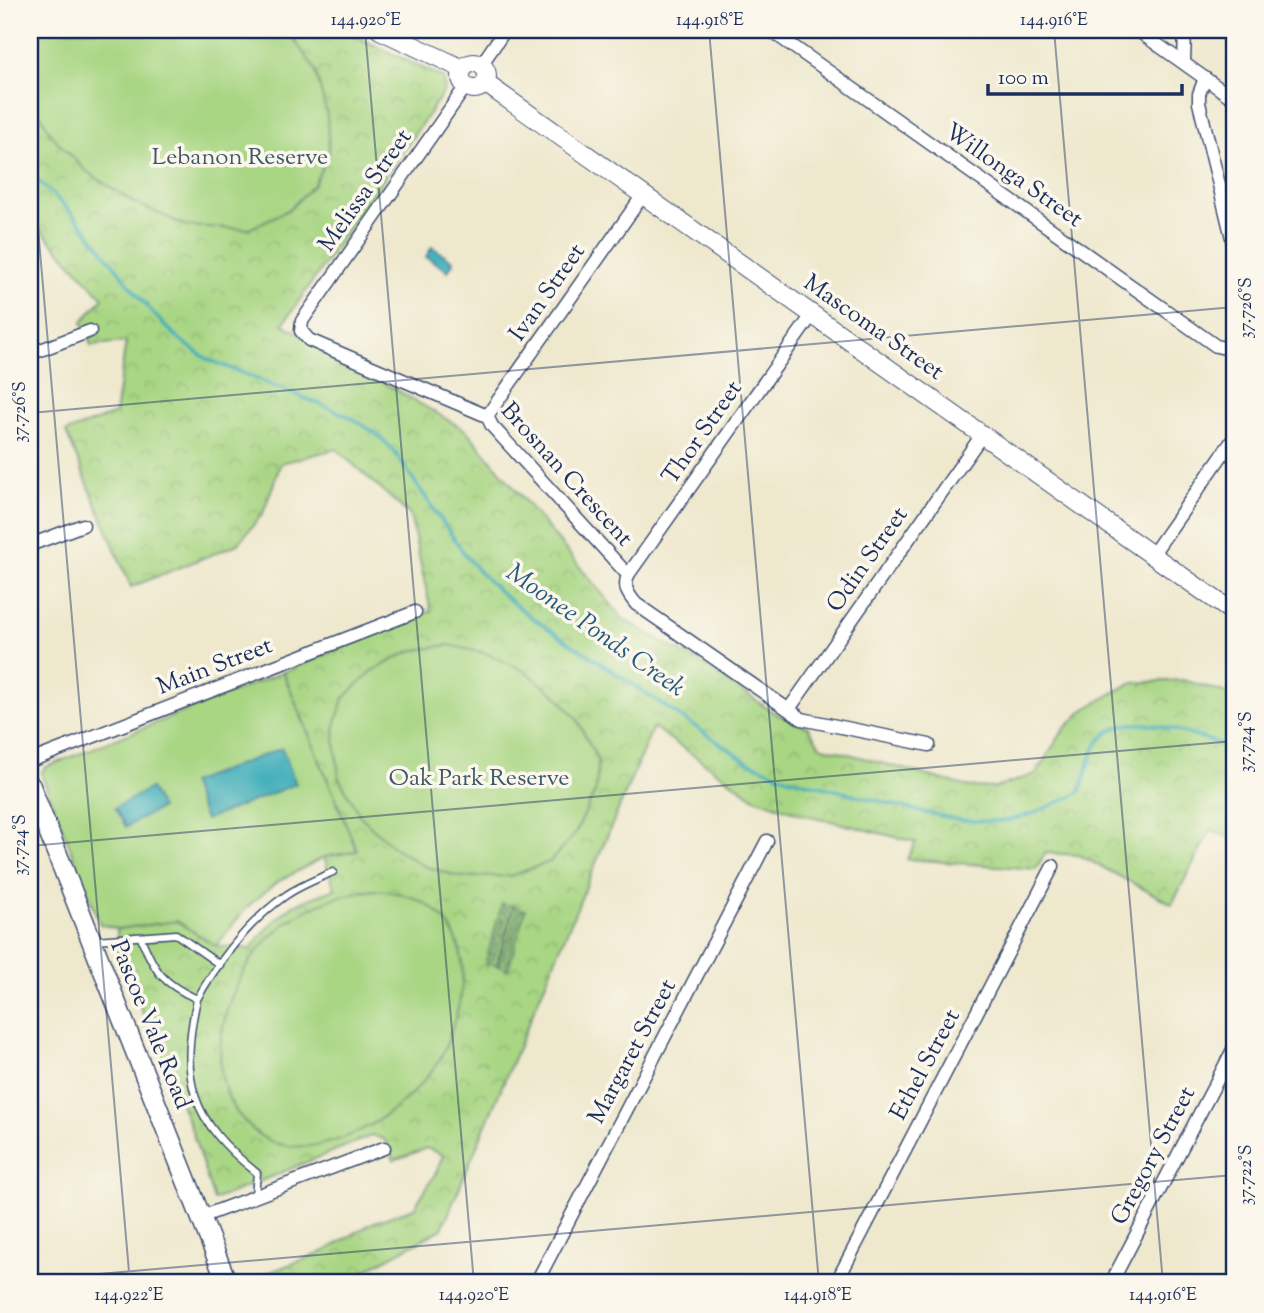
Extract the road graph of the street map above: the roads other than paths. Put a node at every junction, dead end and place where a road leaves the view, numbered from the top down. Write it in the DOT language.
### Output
graph roads {
  1 [pos="380,30"];
  2 [pos="505,30"];
  3 [pos="770,30"];
  4 [pos="1137,30"];
  5 [pos="1185,30"];
  6 [pos="1184,62"];
  7 [pos="474,76"];
  8 [pos="1205,78"];
  9 [pos="1234,99"];
  10 [pos="643,195"];
  11 [pos="1234,246"];
  12 [pos="812,315"];
  13 [pos="302,321"];
  14 [pos="90,331"];
  15 [pos="1234,350"];
  16 [pos="30,354"];
  17 [pos="487,415"];
  18 [pos="982,435"];
  19 [pos="1234,438"];
  20 [pos="83,525"];
  21 [pos="30,545"];
  22 [pos="1152,555"];
  23 [pos="628,575"];
  24 [pos="415,612"];
  25 [pos="1234,613"];
  26 [pos="789,709"];
  27 [pos="929,745"];
  28 [pos="30,761"];
  29 [pos="30,785"];
  30 [pos="767,841"];
  31 [pos="1053,866"];
  32 [pos="333,872"];
  33 [pos="141,938"];
  34 [pos="90,940"];
  35 [pos="220,965"];
  36 [pos="197,999"];
  37 [pos="1234,1048"];
  38 [pos="384,1148"];
  39 [pos="255,1197"];
  40 [pos="201,1217"];
  41 [pos="228,1283"];
  42 [pos="536,1283"];
  43 [pos="836,1283"];
  44 [pos="1111,1283"];
  1 -- 7 [label="main road, Mascoma Street"];
  2 -- 7 [label="street, Melissa Street"];
  3 -- 15 [label="street, Willonga Street"];
  4 -- 6 [label="street"];
  5 -- 6 [label="street"];
  6 -- 8 [label="street"];
  7 -- 10 [label="main road, Mascoma Street"];
  7 -- 13 [label="street, Melissa Street"];
  8 -- 9 [label="street"];
  8 -- 11 [label="street"];
  10 -- 12 [label="main road, Mascoma Street"];
  10 -- 17 [label="street, Ivan Street"];
  12 -- 18 [label="main road, Mascoma Street"];
  12 -- 23 [label="street, Thor Street"];
  13 -- 17 [label="street, Brosnan Crescent"];
  14 -- 16 [label="street"];
  17 -- 23 [label="street, Brosnan Crescent"];
  18 -- 22 [label="main road, Mascoma Street"];
  18 -- 26 [label="street, Odin Street"];
  19 -- 22 [label="street"];
  20 -- 21 [label="street"];
  22 -- 25 [label="main road, Mascoma Street"];
  23 -- 26 [label="street, Brosnan Crescent"];
  24 -- 28 [label="street, Main Street"];
  26 -- 27 [label="street, Brosnan Crescent"];
  29 -- 34 [label="main road, Pascoe Vale Road"];
  30 -- 42 [label="street, Margaret Street"];
  31 -- 43 [label="street, Ethel Street"];
  32 -- 35 [label="lane"];
  33 -- 34 [label="lane"];
  33 -- 35 [label="lane"];
  33 -- 36 [label="lane"];
  34 -- 40 [label="main road, Pascoe Vale Road"];
  35 -- 36 [label="lane"];
  36 -- 39 [label="lane"];
  37 -- 44 [label="street, Gregory Street"];
  38 -- 39 [label="street"];
  39 -- 40 [label="street"];
  40 -- 41 [label="main road, Pascoe Vale Road"];
}
